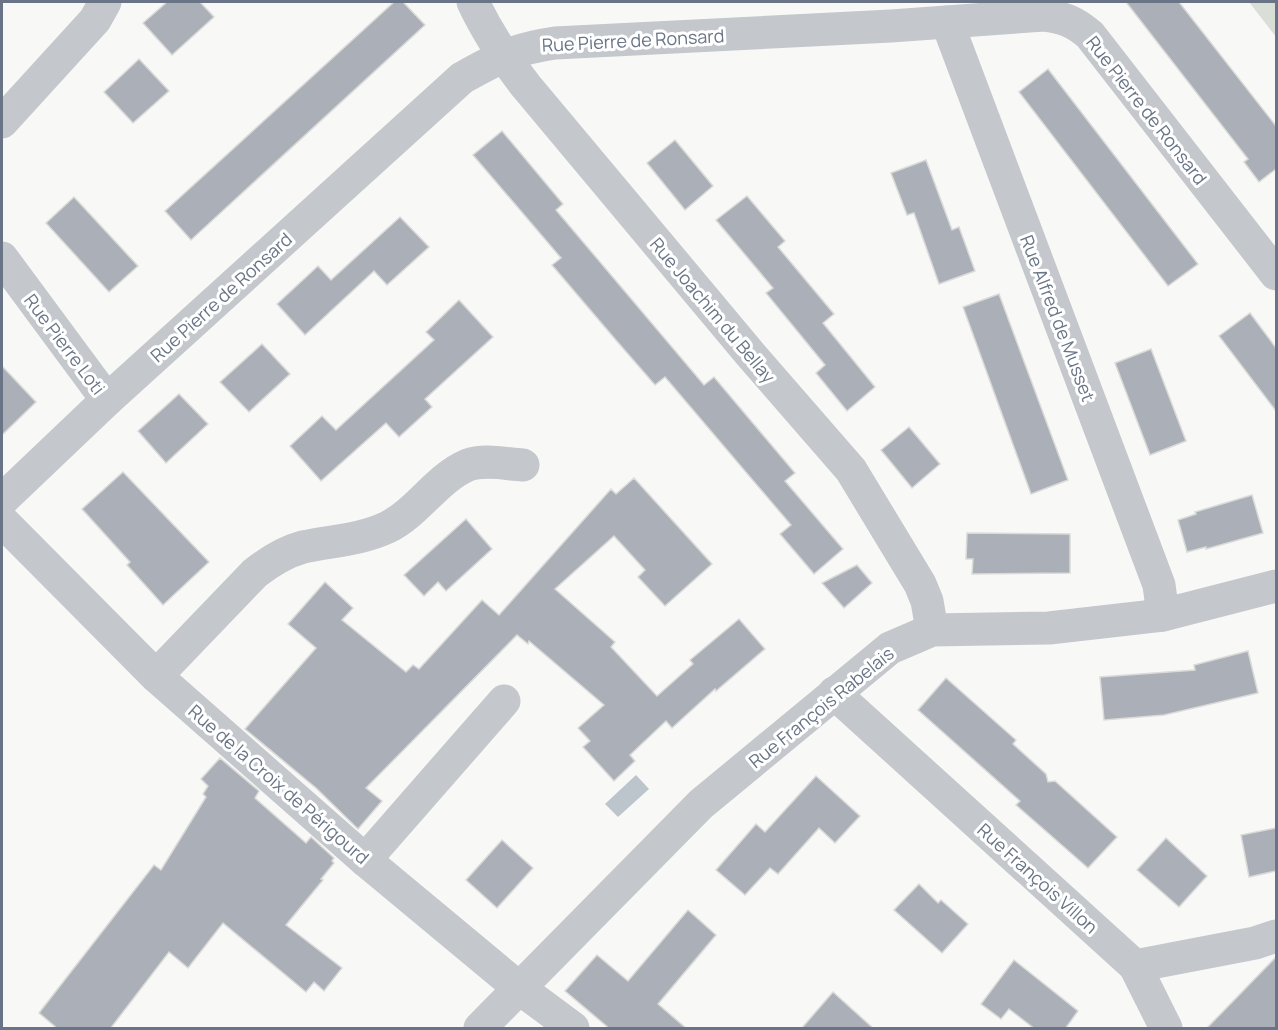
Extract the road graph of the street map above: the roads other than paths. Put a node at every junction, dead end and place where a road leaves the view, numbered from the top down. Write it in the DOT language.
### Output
graph roads {
  1 [pos="105,2"];
  2 [pos="473,2"];
  3 [pos="885,14"];
  4 [pos="946,22"];
  5 [pos="502,55"];
  6 [pos="2,122"];
  7 [pos="2,258"];
  8 [pos="1276,274"];
  9 [pos="107,400"];
  10 [pos="523,465"];
  11 [pos="2,500"];
  12 [pos="2,521"];
  13 [pos="1276,586"];
  14 [pos="1163,615"];
  15 [pos="932,630"];
  16 [pos="156,676"];
  17 [pos="834,693"];
  18 [pos="504,701"];
  19 [pos="365,860"];
  20 [pos="1276,936"];
  21 [pos="1135,966"];
  22 [pos="519,988"];
  23 [pos="480,1029"];
  24 [pos="573,1029"];
  25 [pos="1166,1029"];
  1 -- 6 [label="street"];
  2 -- 5 [label="street, Rue Joachim du Bellay"];
  3 -- 4 [label="street, Rue Pierre de Ronsard"];
  3 -- 5 [label="street, Rue Pierre de Ronsard"];
  4 -- 8 [label="street, Rue Pierre de Ronsard"];
  4 -- 14 [label="street, Rue Alfred de Musset"];
  5 -- 9 [label="street, Rue Pierre de Ronsard"];
  5 -- 15 [label="street, Rue Joachim du Bellay"];
  7 -- 9 [label="street, Rue Pierre Loti"];
  9 -- 11 [label="street, Rue Pierre de Ronsard"];
  10 -- 16 [label="street"];
  12 -- 16 [label="street, Rue de la Croix de Périgourd"];
  13 -- 14 [label="street, Rue François Rabelais"];
  14 -- 15 [label="street, Rue François Rabelais"];
  15 -- 17 [label="street, Rue François Rabelais"];
  16 -- 19 [label="street, Rue de la Croix de Périgourd"];
  17 -- 21 [label="street, Rue François Villon"];
  17 -- 22 [label="street, Rue François Rabelais"];
  18 -- 19 [label="street"];
  19 -- 22 [label="street, Rue de la Croix de Périgourd"];
  20 -- 21 [label="street"];
  21 -- 25 [label="street"];
  22 -- 23 [label="street, Rue François Rabelais"];
  22 -- 24 [label="street, Rue de la Croix de Périgourd"];
}
